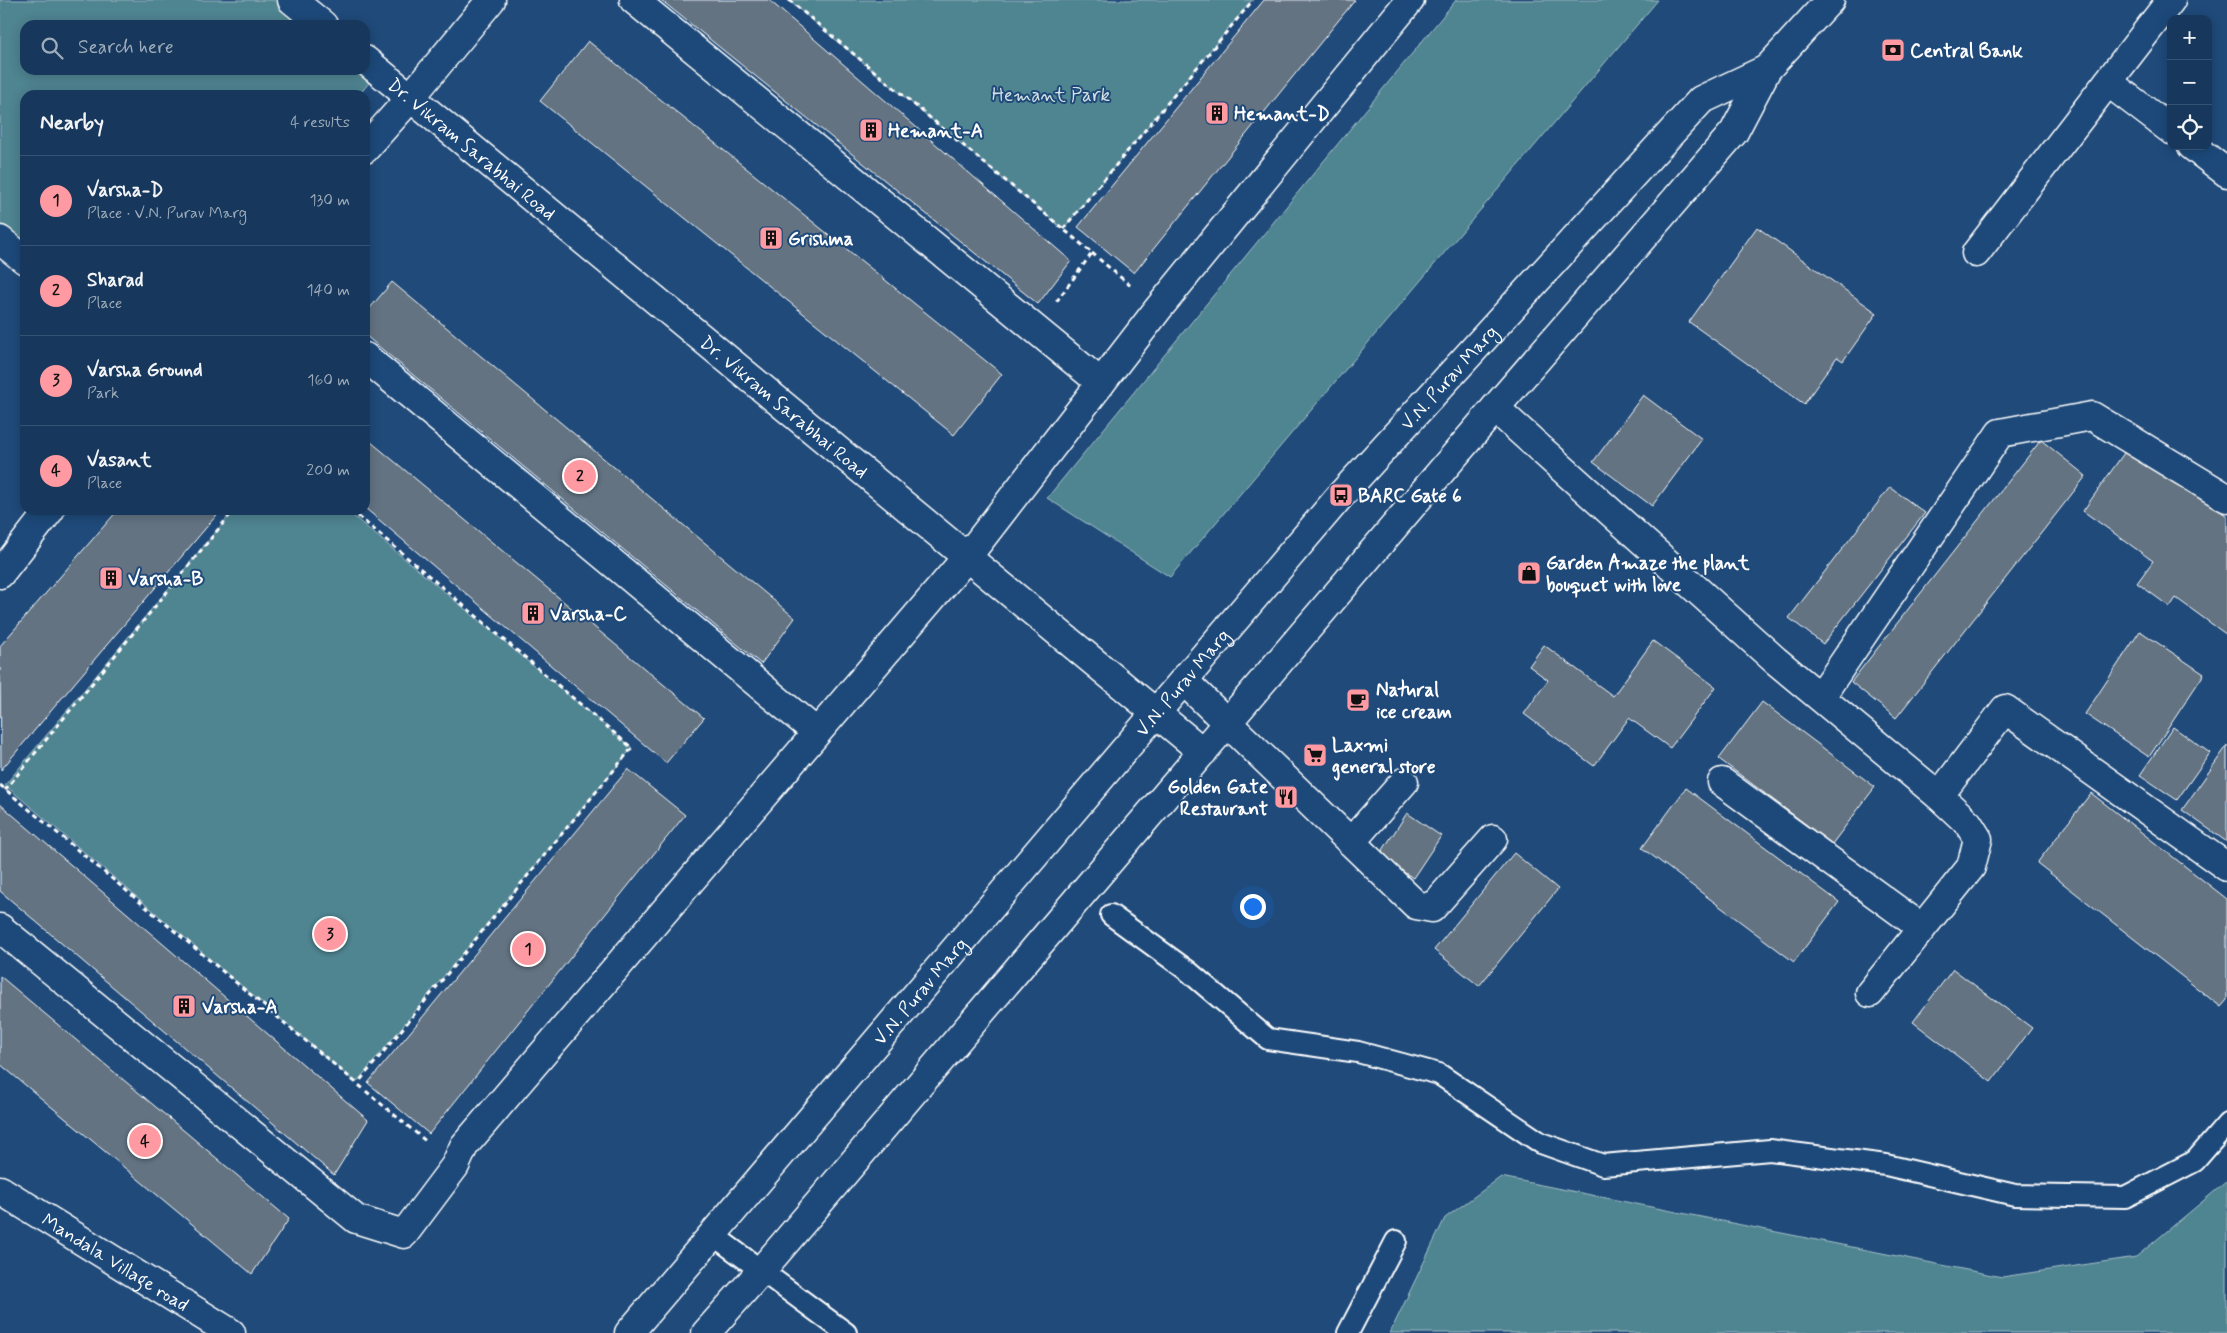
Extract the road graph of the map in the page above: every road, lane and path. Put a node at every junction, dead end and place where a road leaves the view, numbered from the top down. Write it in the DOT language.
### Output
graph roads {
  1 [pos="292,0"];
  2 [pos="491,0"];
  3 [pos="634,0"];
  4 [pos="788,0"];
  5 [pos="1253,0"];
  6 [pos="1410,0"];
  7 [pos="1830,0"];
  8 [pos="2171,0"];
  9 [pos="317,20"];
  10 [pos="370,64"];
  11 [pos="1767,70"];
  12 [pos="2108,82"];
  13 [pos="411,97"];
  14 [pos="1701,100"];
  15 [pos="2167,127"];
  16 [pos="1734,132"];
  17 [pos="370,142"];
  18 [pos="2197,150"];
  19 [pos="2227,173"];
  20 [pos="1063,229"];
  21 [pos="0,240"];
  22 [pos="1976,253"];
  23 [pos="1092,254"];
  24 [pos="20,256"];
  25 [pos="1158,309"];
  26 [pos="1036,328"];
  27 [pos="370,361"];
  28 [pos="1101,383"];
  29 [pos="1495,408"];
  30 [pos="2227,498"];
  31 [pos="46,515"];
  32 [pos="230,515"];
  33 [pos="357,515"];
  34 [pos="967,557"];
  35 [pos="0,574"];
  36 [pos="1184,681"];
  37 [pos="1820,696"];
  38 [pos="1156,713"];
  39 [pos="1228,723"];
  40 [pos="816,732"];
  41 [pos="1204,752"];
  42 [pos="1404,782"];
  43 [pos="1722,782"];
  44 [pos="0,785"];
  45 [pos="5,790"];
  46 [pos="1939,796"];
  47 [pos="1493,838"];
  48 [pos="1351,842"];
  49 [pos="2227,867"];
  50 [pos="1111,915"];
  51 [pos="0,928"];
  52 [pos="1922,928"];
  53 [pos="1870,993"];
  54 [pos="358,1083"];
  55 [pos="2227,1124"];
  56 [pos="455,1166"];
  57 [pos="0,1190"];
  58 [pos="713,1235"];
  59 [pos="1396,1241"];
  60 [pos="761,1271"];
  61 [pos="231,1333"];
  62 [pos="629,1333"];
  63 [pos="706,1333"];
  64 [pos="846,1333"];
  65 [pos="1348,1333"];
  1 -- 9 [label="street"];
  2 -- 13 [label="street"];
  3 -- 26 [label="street"];
  4 -- 23 [label="path"];
  5 -- 20 [label="path"];
  6 -- 25 [label="street"];
  7 -- 11 [label="street, V.N. Purav Marg"];
  8 -- 12 [label="street"];
  10 -- 13 [label="street, Dr. Vikram Sarabhai Road"];
  11 -- 14 [label="street, V.N. Purav Marg"];
  11 -- 16 [label="street, V.N. Purav Marg"];
  12 -- 15 [label="street"];
  12 -- 22 [label="street"];
  13 -- 17 [label="street"];
  13 -- 34 [label="street, Dr. Vikram Sarabhai Road"];
  14 -- 16 [label="street"];
  14 -- 36 [label="street, V.N. Purav Marg"];
  16 -- 29 [label="street, V.N. Purav Marg"];
  18 -- 19 [label="street"];
  21 -- 24 [label="street"];
  23 -- 25 [label="path"];
  23 -- 26 [label="path"];
  25 -- 28 [label="street"];
  26 -- 28 [label="street"];
  27 -- 40 [label="street"];
  28 -- 34 [label="street"];
  29 -- 37 [label="street"];
  29 -- 39 [label="street, V.N. Purav Marg"];
  30 -- 37 [label="street"];
  31 -- 35 [label="street"];
  32 -- 45 [label="path"];
  33 -- 54 [label="path"];
  34 -- 38 [label="street, Dr. Vikram Sarabhai Road"];
  34 -- 40 [label="street"];
  36 -- 38 [label="street, V.N. Purav Marg"];
  36 -- 39 [label="street"];
  37 -- 46 [label="street"];
  38 -- 41 [label="street, Dr. Vikram Sarabhai Road"];
  38 -- 58 [label="street, V.N. Purav Marg"];
  39 -- 41 [label="street, V.N. Purav Marg"];
  39 -- 48 [label="street"];
  40 -- 56 [label="street"];
  41 -- 60 [label="street, V.N. Purav Marg"];
  42 -- 48 [label="street"];
  43 -- 52 [label="street"];
  44 -- 45 [label="path"];
  45 -- 54 [label="path"];
  46 -- 49 [label="street"];
  46 -- 52 [label="street"];
  47 -- 48 [label="street"];
  50 -- 55 [label="lane"];
  51 -- 56 [label="street"];
  52 -- 53 [label="street"];
  54 -- 56 [label="path"];
  57 -- 61 [label="street, Mandala Village road"];
  58 -- 60 [label="lane"];
  58 -- 62 [label="street, V.N. Purav Marg"];
  59 -- 65 [label="lane"];
  60 -- 63 [label="street, V.N. Purav Marg"];
  60 -- 64 [label="lane"];
}
